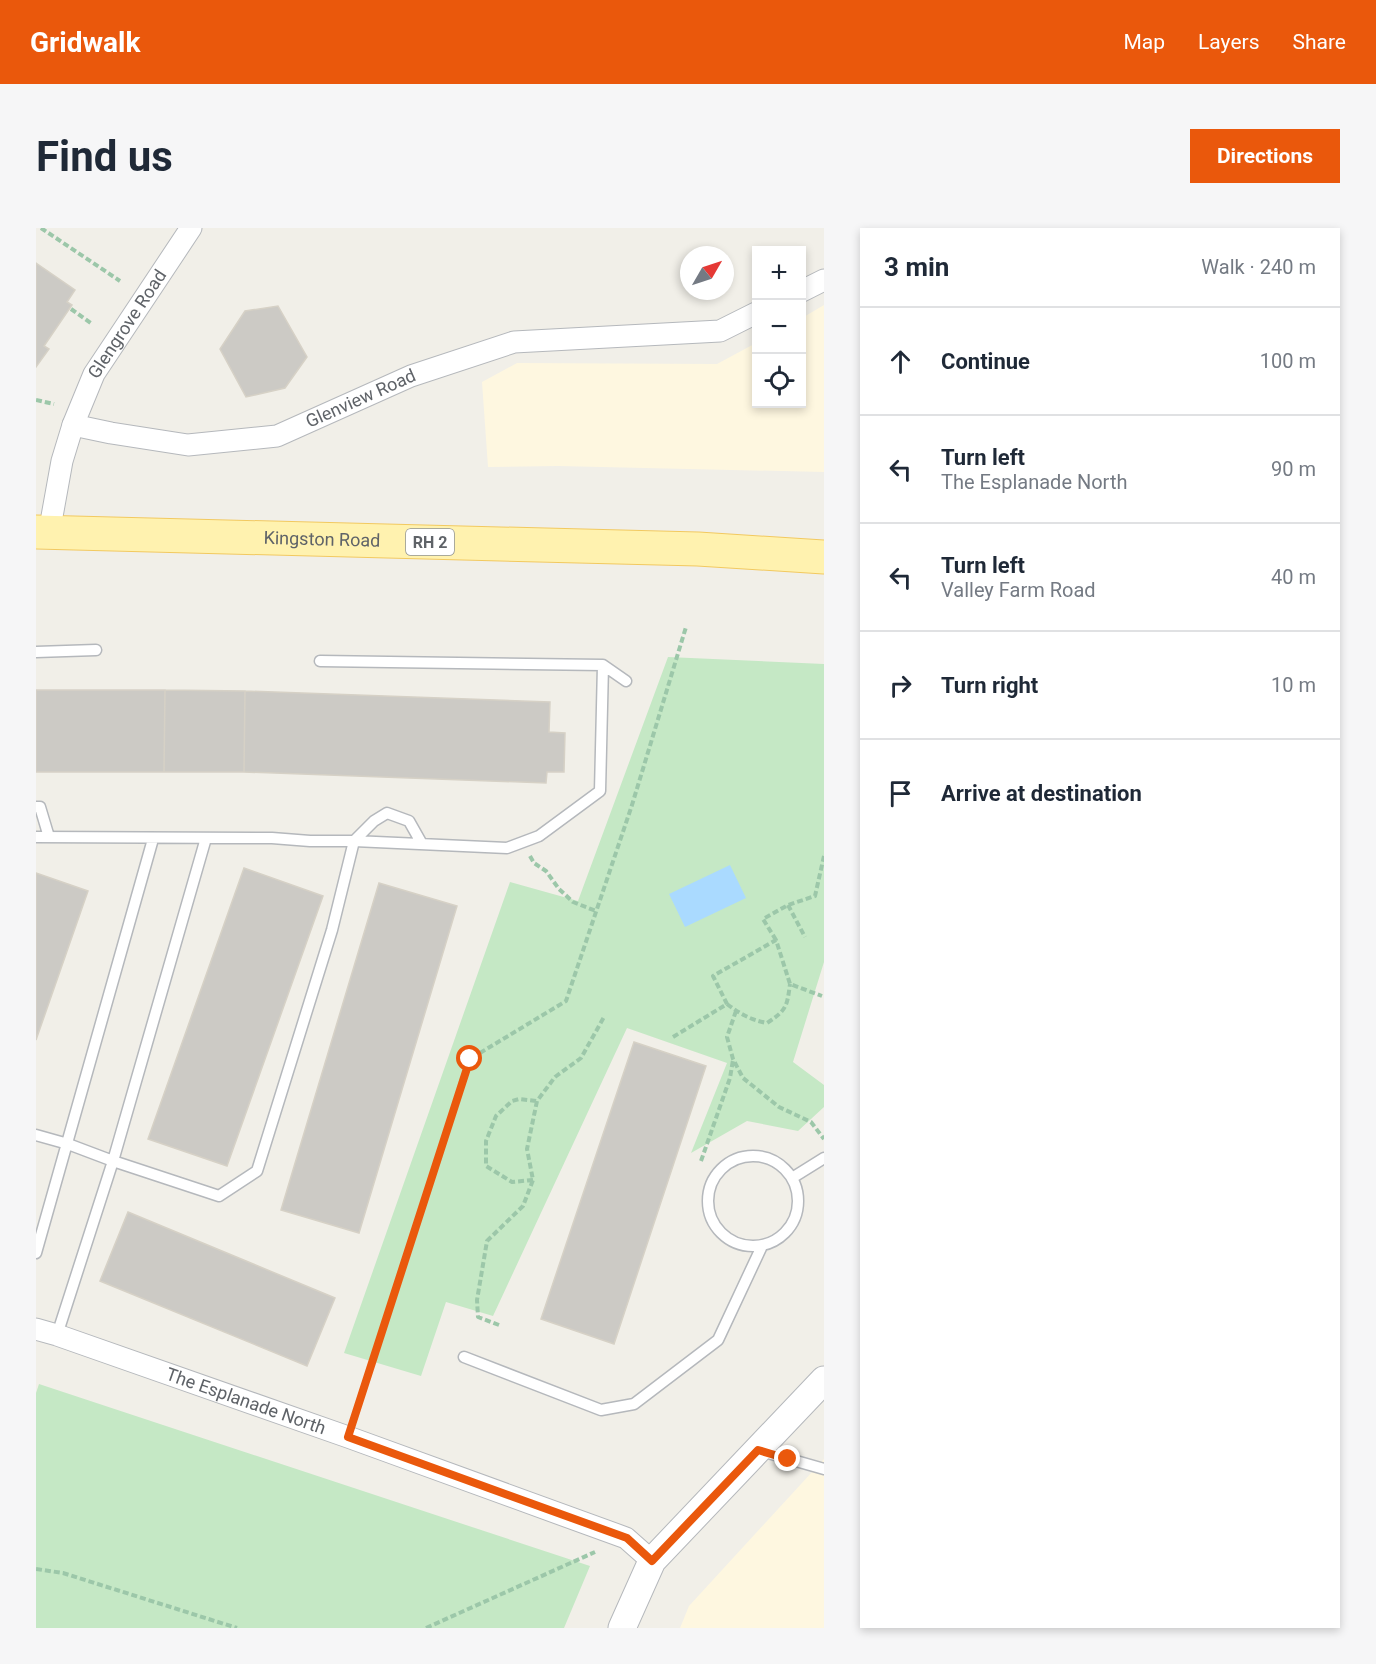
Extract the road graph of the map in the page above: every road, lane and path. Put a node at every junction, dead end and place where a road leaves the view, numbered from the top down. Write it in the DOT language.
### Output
graph roads {
  1 [pos="41,228"];
  2 [pos="191,228"];
  3 [pos="824,280"];
  4 [pos="120,281"];
  5 [pos="806,289"];
  6 [pos="71,309"];
  7 [pos="752,315"];
  8 [pos="92,324"];
  9 [pos="36,400"];
  10 [pos="54,404"];
  11 [pos="73,425"];
  12 [pos="42,532"];
  13 [pos="824,557"];
  14 [pos="686,627"];
  15 [pos="96,650"];
  16 [pos="36,652"];
  17 [pos="320,661"];
  18 [pos="603,665"];
  19 [pos="626,681"];
  20 [pos="36,807"];
  21 [pos="36,837"];
  22 [pos="49,837"];
  23 [pos="206,838"];
  24 [pos="153,839"];
  25 [pos="354,841"];
  26 [pos="521,843"];
  27 [pos="422,844"];
  28 [pos="824,856"];
  29 [pos="788,905"];
  30 [pos="596,911"];
  31 [pos="805,937"];
  32 [pos="776,940"];
  33 [pos="790,984"];
  34 [pos="822,996"];
  35 [pos="727,1004"];
  36 [pos="736,1011"];
  37 [pos="604,1017"];
  38 [pos="673,1037"];
  39 [pos="733,1059"];
  40 [pos="537,1101"];
  41 [pos="36,1135"];
  42 [pos="824,1138"];
  43 [pos="68,1144"];
  44 [pos="824,1158"];
  45 [pos="113,1161"];
  46 [pos="700,1161"];
  47 [pos="792,1178"];
  48 [pos="532,1180"];
  49 [pos="762,1245"];
  50 [pos="36,1253"];
  51 [pos="499,1325"];
  52 [pos="36,1329"];
  53 [pos="57,1335"];
  54 [pos="464,1357"];
  55 [pos="824,1380"];
  56 [pos="348,1437"];
  57 [pos="758,1450"];
  58 [pos="824,1469"];
  59 [pos="627,1538"];
  60 [pos="652,1561"];
  61 [pos="36,1569"];
  62 [pos="237,1628"];
  63 [pos="426,1628"];
  64 [pos="622,1628"];
  1 -- 4 [label="path"];
  2 -- 11 [label="street, Glengrove Road"];
  3 -- 5 [label="street"];
  6 -- 8 [label="path"];
  7 -- 11 [label="street, Glenview Road"];
  9 -- 10 [label="path"];
  11 -- 12 [label="street"];
  12 -- 13 [label="main road, Kingston Road / RH 2"];
  14 -- 30 [label="path"];
  15 -- 16 [label="lane"];
  17 -- 18 [label="lane"];
  18 -- 19 [label="lane"];
  18 -- 26 [label="lane"];
  20 -- 22 [label="lane"];
  21 -- 22 [label="lane"];
  22 -- 24 [label="lane"];
  23 -- 24 [label="lane"];
  23 -- 25 [label="lane"];
  23 -- 45 [label="lane"];
  24 -- 43 [label="lane"];
  25 -- 27 [label="lane"];
  25 -- 27 [label="lane"];
  25 -- 45 [label="lane"];
  26 -- 27 [label="lane"];
  26 -- 30 [label="path"];
  28 -- 29 [label="path"];
  29 -- 31 [label="path"];
  29 -- 32 [label="path"];
  30 -- 56 [label="path"];
  32 -- 33 [label="path"];
  32 -- 35 [label="path"];
  33 -- 34 [label="path"];
  33 -- 36 [label="path"];
  35 -- 36 [label="path"];
  35 -- 38 [label="path"];
  36 -- 39 [label="path"];
  37 -- 40 [label="path"];
  39 -- 42 [label="path"];
  39 -- 46 [label="path"];
  40 -- 48 [label="path"];
  40 -- 48 [label="path"];
  41 -- 43 [label="lane"];
  43 -- 45 [label="lane"];
  43 -- 50 [label="lane"];
  44 -- 47 [label="lane"];
  45 -- 53 [label="lane"];
  47 -- 49 [label="lane"];
  47 -- 49 [label="lane"];
  48 -- 51 [label="path"];
  49 -- 54 [label="lane"];
  52 -- 53 [label="street, The Esplanade North"];
  53 -- 56 [label="street, The Esplanade North"];
  55 -- 57 [label="street"];
  56 -- 59 [label="street, The Esplanade North"];
  57 -- 58 [label="lane"];
  57 -- 60 [label="street"];
  59 -- 60 [label="street, The Esplanade North"];
  59 -- 63 [label="path"];
  60 -- 64 [label="street"];
  61 -- 62 [label="path"];
}
